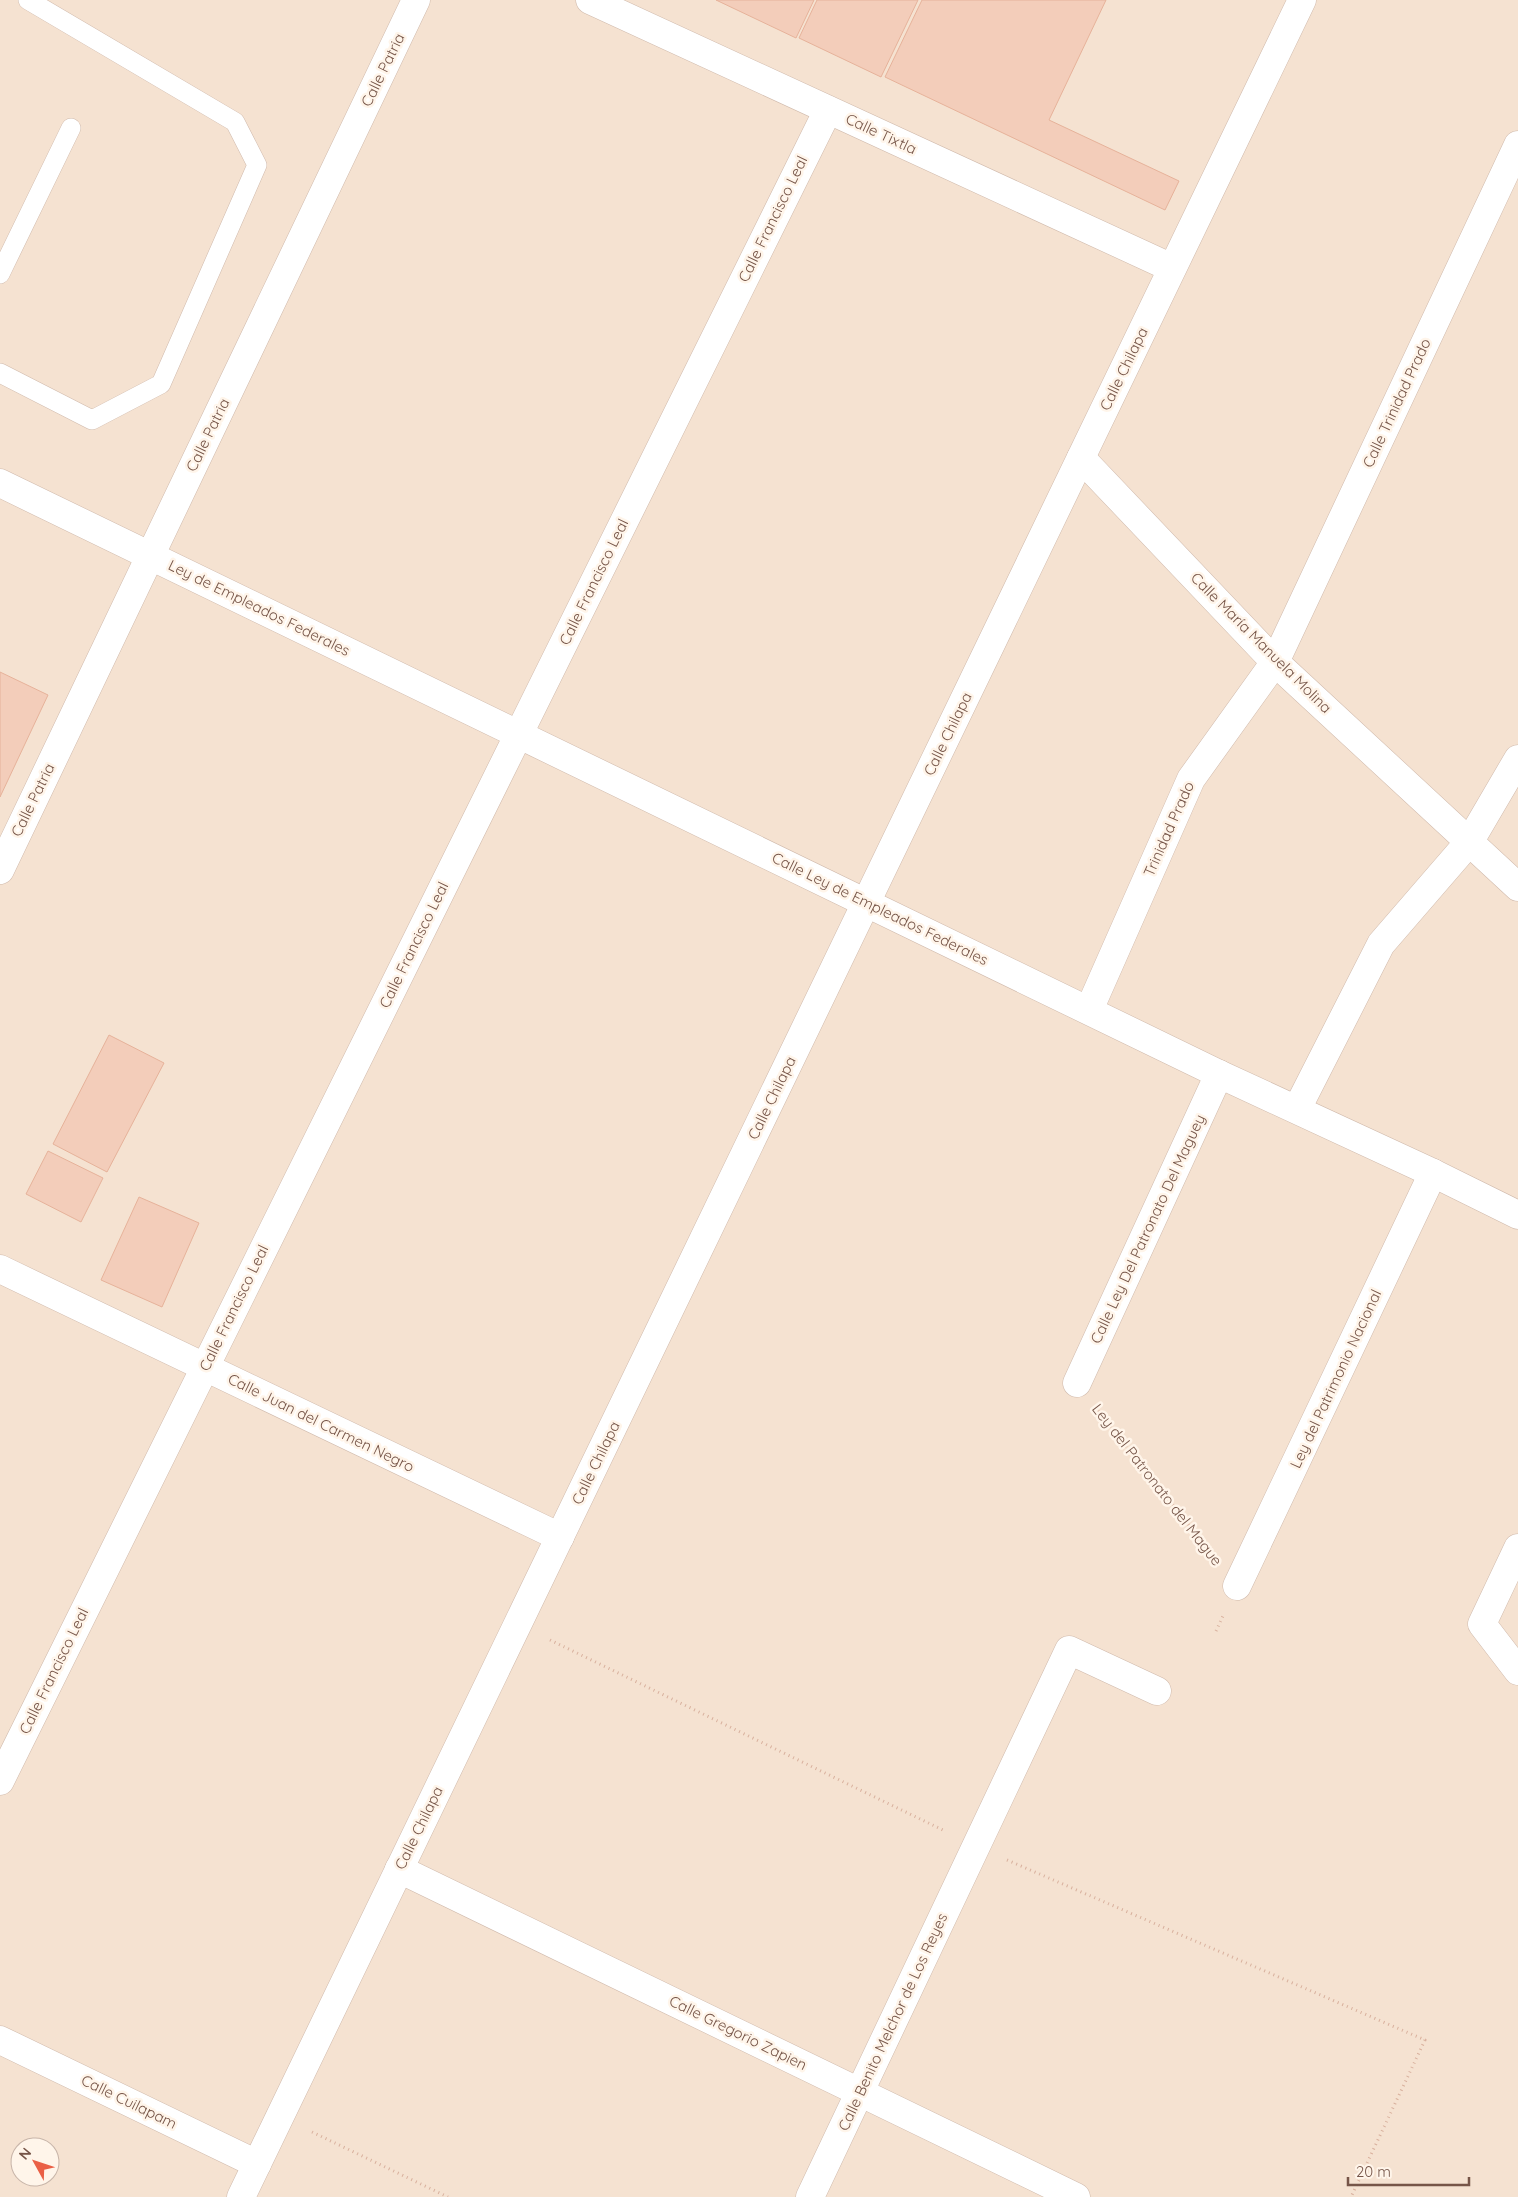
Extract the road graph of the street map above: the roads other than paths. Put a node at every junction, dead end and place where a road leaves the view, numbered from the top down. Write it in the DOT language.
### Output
graph roads {
  1 [pos="28,0"];
  2 [pos="416,0"];
  3 [pos="590,0"];
  4 [pos="1302,0"];
  5 [pos="828,110"];
  6 [pos="71,128"];
  7 [pos="1518,145"];
  8 [pos="1172,268"];
  9 [pos="0,274"];
  10 [pos="0,374"];
  11 [pos="1081,458"];
  12 [pos="0,483"];
  13 [pos="150,556"];
  14 [pos="1275,662"];
  15 [pos="519,733"];
  16 [pos="1518,759"];
  17 [pos="1470,842"];
  18 [pos="0,870"];
  19 [pos="1518,887"];
  20 [pos="866,902"];
  21 [pos="1089,1010"];
  22 [pos="1230,1079"];
  23 [pos="1297,1109"];
  24 [pos="1434,1173"];
  25 [pos="1518,1215"];
  26 [pos="0,1270"];
  27 [pos="205,1367"];
  28 [pos="1077,1384"];
  29 [pos="560,1537"];
  30 [pos="1518,1548"];
  31 [pos="1237,1586"];
  32 [pos="1518,1671"];
  33 [pos="1157,1691"];
  34 [pos="0,1781"];
  35 [pos="399,1869"];
  36 [pos="0,2040"];
  37 [pos="860,2092"];
  38 [pos="257,2164"];
  39 [pos="241,2197"];
  40 [pos="810,2197"];
  41 [pos="1076,2197"];
  1 -- 10 [label="lane"];
  2 -- 13 [label="street, Calle Patria"];
  3 -- 5 [label="street, Calle Tixtla"];
  4 -- 8 [label="street, Calle Chilapa"];
  5 -- 8 [label="street, Calle Tixtla"];
  5 -- 15 [label="street, Calle Francisco Leal"];
  6 -- 9 [label="lane"];
  7 -- 14 [label="street, Calle Trinidad Prado"];
  8 -- 11 [label="street, Calle Chilapa"];
  11 -- 14 [label="street, Calle María Manuela Molina"];
  11 -- 20 [label="street, Calle Chilapa"];
  12 -- 13 [label="street, Ley de Empleados Federales"];
  13 -- 15 [label="street, Ley de Empleados Federales"];
  13 -- 18 [label="street, Calle Patria"];
  14 -- 17 [label="street, Calle María Manuela Molina"];
  14 -- 21 [label="street, Trinidad Prado"];
  15 -- 20 [label="street, Calle Ley de Empleados Federales"];
  15 -- 27 [label="street, Calle Francisco Leal"];
  16 -- 17 [label="street"];
  17 -- 19 [label="street, Calle María Manuela Molina"];
  17 -- 23 [label="street"];
  20 -- 21 [label="street, Calle Ley de Empleados Federales"];
  20 -- 29 [label="street, Calle Chilapa"];
  21 -- 22 [label="street, Calle Ley de Empleados Federales"];
  22 -- 23 [label="street, Calle Ley de Empleados Federales"];
  22 -- 28 [label="street, Calle Ley Del Patronato Del Maguey"];
  23 -- 24 [label="street, Calle Ley de Empleados Federales"];
  24 -- 25 [label="street, Calle Ley de Empleados Federales"];
  24 -- 31 [label="street, Ley del Patrimonio Nacional"];
  26 -- 27 [label="street, Calle Juan del Carmen Negro"];
  27 -- 29 [label="street, Calle Juan del Carmen Negro"];
  27 -- 34 [label="street, Calle Francisco Leal"];
  29 -- 35 [label="street, Calle Chilapa"];
  30 -- 32 [label="street"];
  33 -- 37 [label="street, Calle Benito Melchor de Los Reyes"];
  35 -- 37 [label="street, Calle Gregorio Zapien"];
  35 -- 38 [label="street, Calle Chilapa"];
  36 -- 38 [label="street, Calle Cuilapam"];
  37 -- 40 [label="street, Calle Benito Melchor de Los Reyes"];
  37 -- 41 [label="street, Calle Gregorio Zapien"];
  38 -- 39 [label="street, Calle Chilapa"];
}
